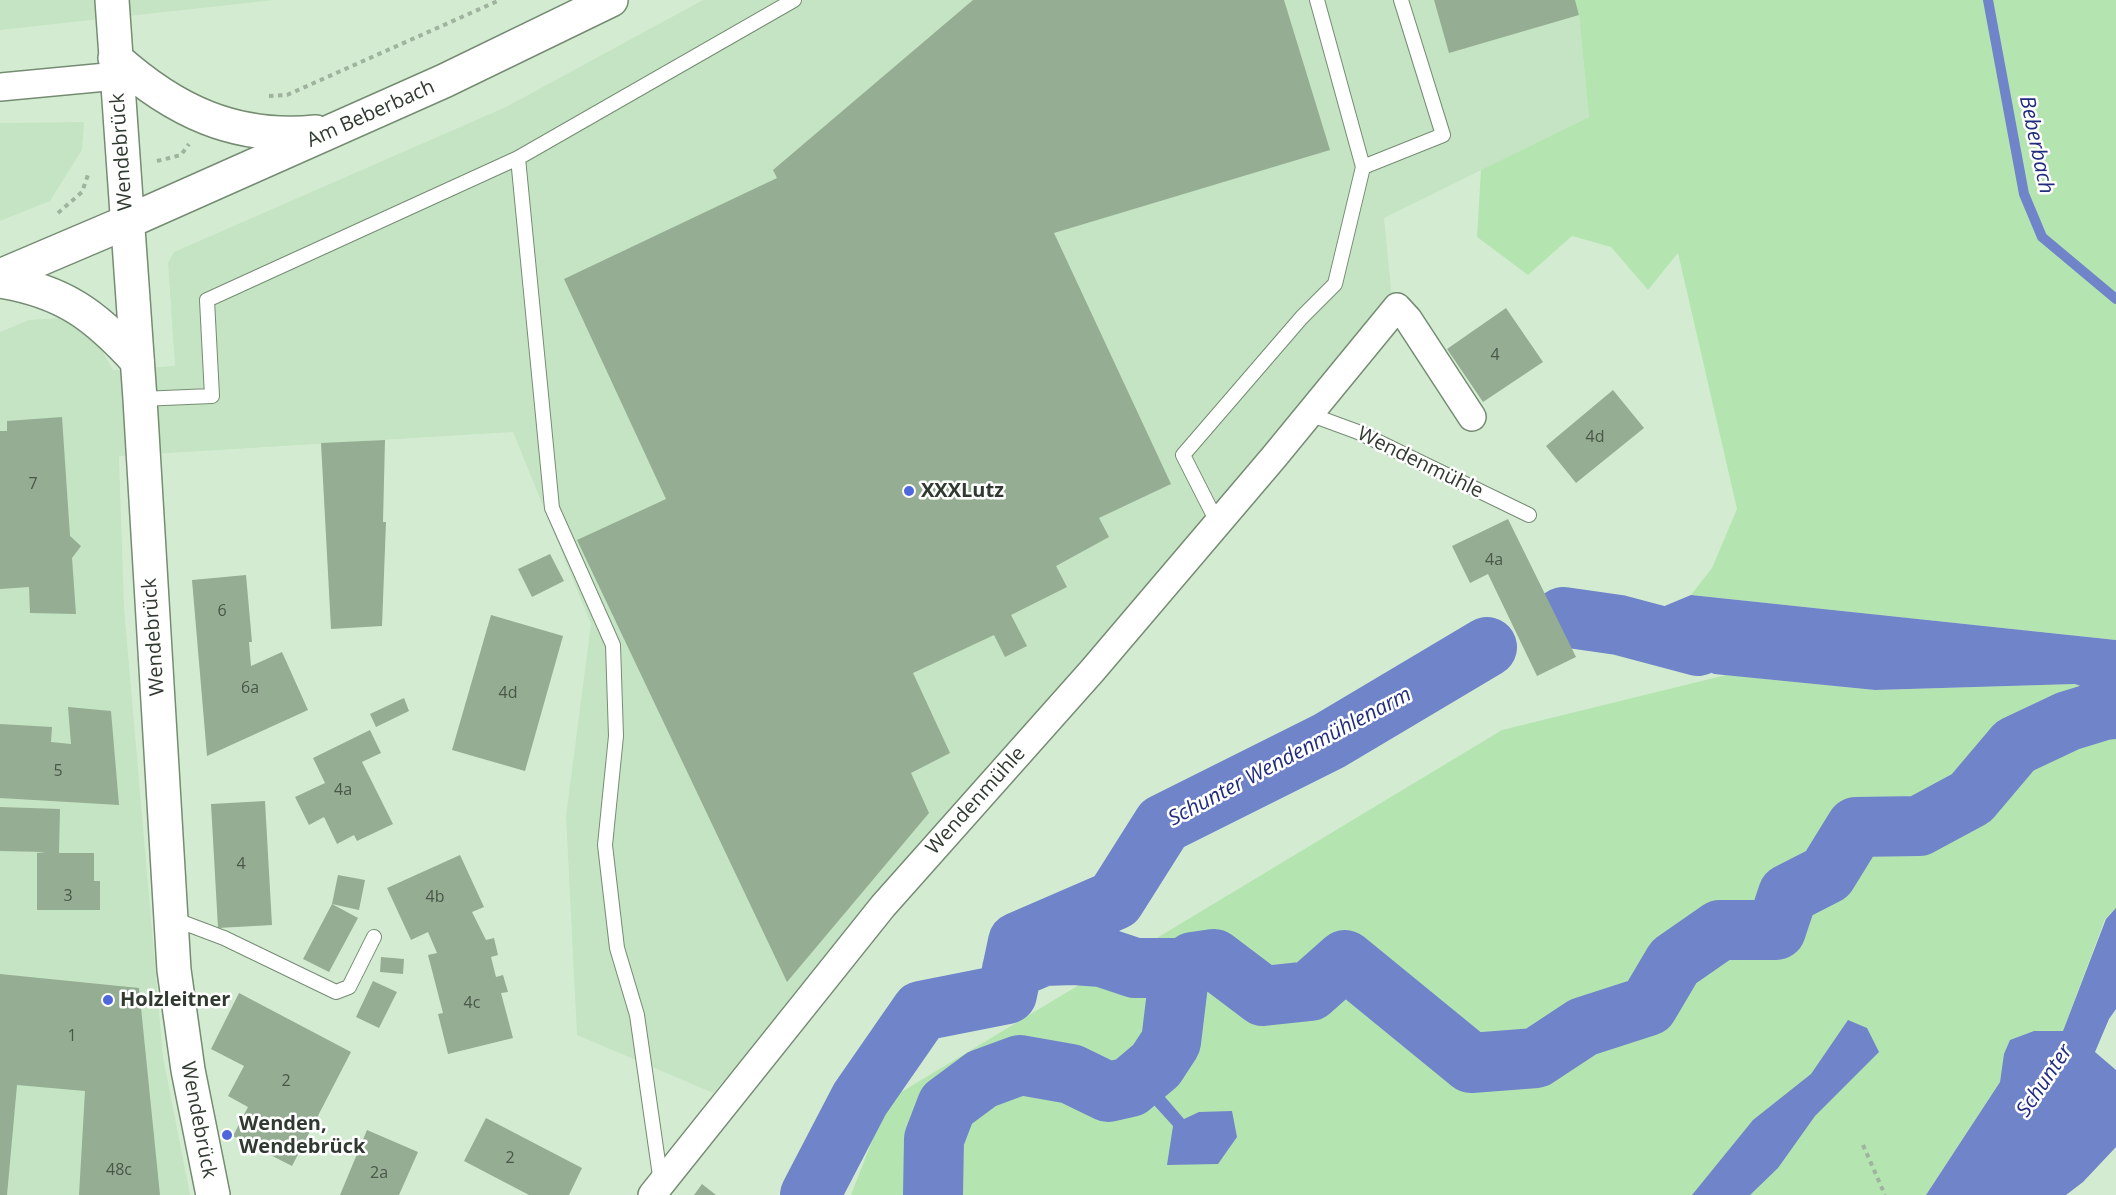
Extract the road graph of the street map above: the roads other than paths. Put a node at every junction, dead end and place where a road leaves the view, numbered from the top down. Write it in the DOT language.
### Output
graph roads {
  1 [pos="112,0"];
  2 [pos="611,0"];
  3 [pos="794,0"];
  4 [pos="1317,0"];
  5 [pos="1401,0"];
  6 [pos="116,67"];
  7 [pos="0,87"];
  8 [pos="333,131"];
  9 [pos="518,158"];
  10 [pos="1363,167"];
  11 [pos="127,222"];
  12 [pos="0,276"];
  13 [pos="0,281"];
  14 [pos="137,361"];
  15 [pos="140,399"];
  16 [pos="1309,414"];
  17 [pos="1472,417"];
  18 [pos="1529,515"];
  19 [pos="1217,522"];
  20 [pos="171,918"];
  21 [pos="375,937"];
  22 [pos="656,1189"];
  23 [pos="213,1195"];
  1 -- 6 [label="main road, Wendebrück"];
  2 -- 8 [label="main road, Am Beberbach"];
  3 -- 9 [label="lane"];
  4 -- 10 [label="lane"];
  5 -- 10 [label="lane"];
  6 -- 7 [label="street, Wendebrück"];
  6 -- 8 [label="main road"];
  6 -- 11 [label="main road, Wendebrück"];
  8 -- 11 [label="main road, Am Beberbach"];
  9 -- 15 [label="lane"];
  9 -- 22 [label="lane"];
  10 -- 19 [label="lane"];
  11 -- 12 [label="main road, Am Beberbach"];
  11 -- 14 [label="main road, Wendebrück"];
  13 -- 14 [label="main road"];
  14 -- 15 [label="main road, Wendebrück"];
  15 -- 20 [label="main road, Wendebrück"];
  16 -- 17 [label="street, Wendenmühle"];
  16 -- 18 [label="lane, Wendenmühle"];
  16 -- 19 [label="street, Wendenmühle"];
  19 -- 22 [label="street, Wendenmühle"];
  20 -- 21 [label="lane"];
  20 -- 23 [label="main road, Wendebrück"];
}
